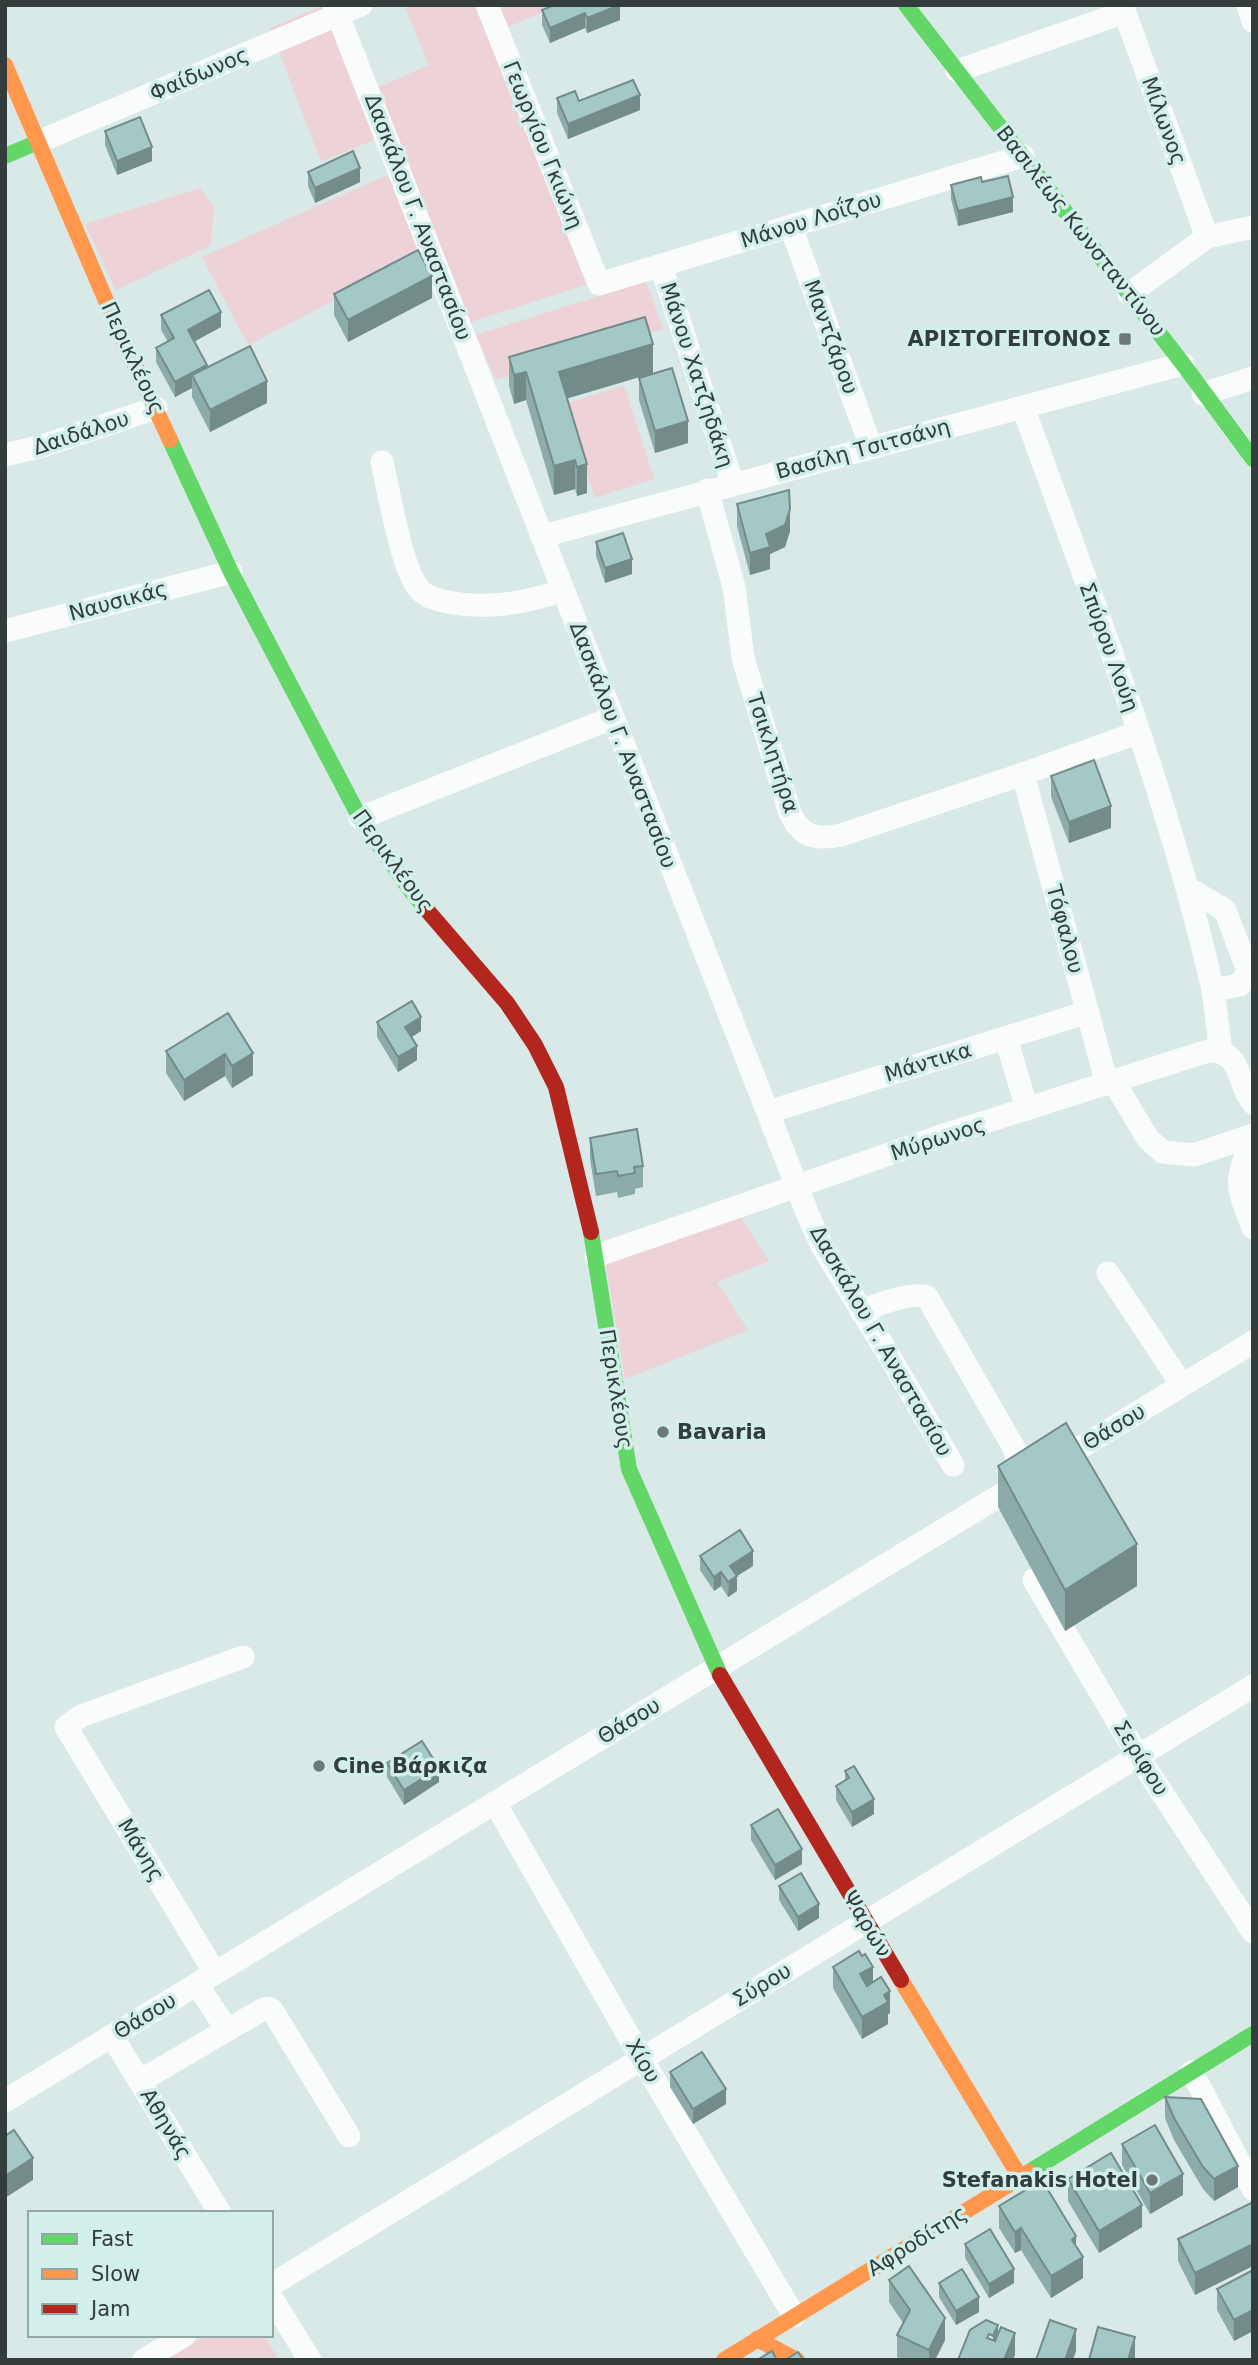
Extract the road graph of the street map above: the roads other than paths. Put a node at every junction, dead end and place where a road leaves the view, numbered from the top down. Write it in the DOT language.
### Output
graph roads {
  1 [pos="361,5"];
  2 [pos="487,5"];
  3 [pos="906,5"];
  4 [pos="1248,5"];
  5 [pos="1123,8"];
  6 [pos="337,10"];
  7 [pos="1253,21"];
  8 [pos="5,65"];
  9 [pos="957,71"];
  10 [pos="38,142"];
  11 [pos="5,156"];
  12 [pos="1023,156"];
  13 [pos="1253,226"];
  14 [pos="791,227"];
  15 [pos="1207,237"];
  16 [pos="661,265"];
  17 [pos="599,284"];
  18 [pos="1129,294"];
  19 [pos="1183,365"];
  20 [pos="1253,378"];
  21 [pos="1203,394"];
  22 [pos="1023,407"];
  23 [pos="156,408"];
  24 [pos="872,447"];
  25 [pos="5,455"];
  26 [pos="1253,458"];
  27 [pos="382,462"];
  28 [pos="733,484"];
  29 [pos="707,491"];
  30 [pos="542,536"];
  31 [pos="231,572"];
  32 [pos="563,590"];
  33 [pos="5,631"];
  34 [pos="612,718"];
  35 [pos="1139,732"];
  36 [pos="1023,774"];
  37 [pos="360,818"];
  38 [pos="1189,889"];
  39 [pos="1213,990"];
  40 [pos="1088,1012"];
  41 [pos="1006,1038"];
  42 [pos="1220,1051"];
  43 [pos="1110,1083"];
  44 [pos="1253,1103"];
  45 [pos="1027,1109"];
  46 [pos="768,1112"];
  47 [pos="1253,1136"];
  48 [pos="797,1187"];
  49 [pos="1253,1228"];
  50 [pos="596,1256"];
  51 [pos="1108,1273"];
  52 [pos="861,1311"];
  53 [pos="1253,1342"];
  54 [pos="1182,1385"];
  55 [pos="953,1465"];
  56 [pos="1023,1482"];
  57 [pos="1034,1580"];
  58 [pos="243,1657"];
  59 [pos="716,1668"];
  60 [pos="1253,1686"];
  61 [pos="1138,1756"];
  62 [pos="495,1802"];
  63 [pos="866,1922"];
  64 [pos="1253,1932"];
  65 [pos="206,1978"];
  66 [pos="226,2030"];
  67 [pos="1253,2034"];
  68 [pos="112,2036"];
  69 [pos="642,2059"];
  70 [pos="1192,2072"];
  71 [pos="140,2081"];
  72 [pos="5,2101"];
  73 [pos="349,2136"];
  74 [pos="1020,2177"];
  75 [pos="1253,2189"];
  76 [pos="219,2211"];
  77 [pos="273,2284"];
  78 [pos="273,2300"];
  79 [pos="794,2316"];
  80 [pos="182,2337"];
  81 [pos="757,2339"];
  82 [pos="144,2360"];
  83 [pos="310,2360"];
  84 [pos="723,2360"];
  85 [pos="797,2360"];
  1 -- 6 [label="street, Φαίδωνος"];
  2 -- 17 [label="street, Γεωργίου Γκιώνη"];
  3 -- 9 [label="street, Βασιλέως Κωνσταντίνου"];
  4 -- 7 [label="street"];
  5 -- 9 [label="street"];
  5 -- 15 [label="street, Μίλωνος"];
  6 -- 10 [label="street, Φαίδωνος"];
  6 -- 30 [label="street, Δασκάλου Γ. Αναστασίου"];
  8 -- 10 [label="street, Περικλέους"];
  9 -- 12 [label="street, Βασιλέως Κωνσταντίνου"];
  10 -- 11 [label="street"];
  10 -- 23 [label="street, Περικλέους"];
  12 -- 14 [label="street, Μάνου Λοΐζου"];
  12 -- 18 [label="street, Βασιλέως Κωνσταντίνου"];
  13 -- 15 [label="street"];
  14 -- 16 [label="street, Μάνου Λοΐζου"];
  14 -- 24 [label="street, Μαντζάρου"];
  15 -- 18 [label="street"];
  16 -- 17 [label="street, Μάνου Λοΐζου"];
  16 -- 28 [label="street, Μάνου Χατζηδάκη"];
  18 -- 19 [label="street, Βασιλέως Κωνσταντίνου"];
  19 -- 21 [label="street, Βασιλέως Κωνσταντίνου"];
  19 -- 22 [label="street, Βασίλη Τσιτσάνη"];
  20 -- 21 [label="street"];
  21 -- 26 [label="street, Βασιλέως Κωνσταντίνου"];
  22 -- 24 [label="street, Βασίλη Τσιτσάνη"];
  22 -- 35 [label="street, Σπύρου Λούη"];
  23 -- 25 [label="street, Δαιδάλου"];
  23 -- 31 [label="street, Περικλέους"];
  24 -- 28 [label="street, Βασίλη Τσιτσάνη"];
  27 -- 32 [label="street"];
  28 -- 29 [label="street, Βασίλη Τσιτσάνη"];
  29 -- 30 [label="street, Βασίλη Τσιτσάνη"];
  29 -- 36 [label="street, Τσικλητήρα"];
  30 -- 32 [label="street, Δασκάλου Γ. Αναστασίου"];
  31 -- 33 [label="street, Ναυσικάς"];
  31 -- 37 [label="street, Περικλέους"];
  32 -- 34 [label="street, Δασκάλου Γ. Αναστασίου"];
  34 -- 37 [label="street"];
  34 -- 46 [label="street, Δασκάλου Γ. Αναστασίου"];
  35 -- 36 [label="street, Τσικλητήρα"];
  35 -- 38 [label="street, Σπύρου Λούη"];
  36 -- 40 [label="street, Τόφαλου"];
  37 -- 50 [label="street, Περικλέους"];
  38 -- 39 [label="street, Σπύρου Λούη"];
  38 -- 39 [label="street"];
  39 -- 42 [label="street, Σπύρου Λούη"];
  40 -- 41 [label="street, Μάντικα"];
  40 -- 43 [label="street, Τόφαλου"];
  41 -- 45 [label="street"];
  41 -- 46 [label="street, Μάντικα"];
  42 -- 43 [label="street, Μύρωνος"];
  42 -- 44 [label="street"];
  43 -- 45 [label="street, Μύρωνος"];
  43 -- 47 [label="street, Τόφαλου"];
  45 -- 48 [label="street, Μύρωνος"];
  46 -- 48 [label="street, Δασκάλου Γ. Αναστασίου"];
  47 -- 49 [label="street"];
  48 -- 50 [label="street, Μύρωνος"];
  48 -- 52 [label="street, Δασκάλου Γ. Αναστασίου"];
  50 -- 59 [label="street, Περικλέους"];
  51 -- 54 [label="street"];
  52 -- 55 [label="street, Δασκάλου Γ. Αναστασίου"];
  52 -- 56 [label="street"];
  53 -- 54 [label="street, Θάσου"];
  54 -- 56 [label="street, Θάσου"];
  56 -- 59 [label="street, Θάσου"];
  57 -- 61 [label="street, Σερίφου"];
  58 -- 65 [label="street, Μάνης"];
  59 -- 62 [label="street, Θάσου"];
  59 -- 63 [label="street, Ψαρών"];
  60 -- 61 [label="street, Σύρου"];
  61 -- 63 [label="street, Σύρου"];
  61 -- 64 [label="street, Σερίφου"];
  62 -- 65 [label="street, Θάσου"];
  62 -- 69 [label="street, Χίου"];
  63 -- 69 [label="street, Σύρου"];
  63 -- 74 [label="street, Ψαρών"];
  65 -- 66 [label="street, Μάνης"];
  65 -- 68 [label="street, Θάσου"];
  66 -- 71 [label="street"];
  66 -- 73 [label="street"];
  67 -- 70 [label="street, Αφροδίτης"];
  68 -- 71 [label="street, Αθηνάς"];
  68 -- 72 [label="street, Θάσου"];
  69 -- 77 [label="street, Σύρου"];
  69 -- 79 [label="street, Χίου"];
  70 -- 74 [label="street, Αφροδίτης"];
  70 -- 75 [label="street"];
  71 -- 76 [label="street, Αθηνάς"];
  74 -- 79 [label="street, Αφροδίτης"];
  78 -- 83 [label="street"];
  79 -- 81 [label="street, Αφροδίτης"];
  80 -- 82 [label="street"];
  81 -- 84 [label="street, Αφροδίτης"];
  81 -- 85 [label="street"];
}
